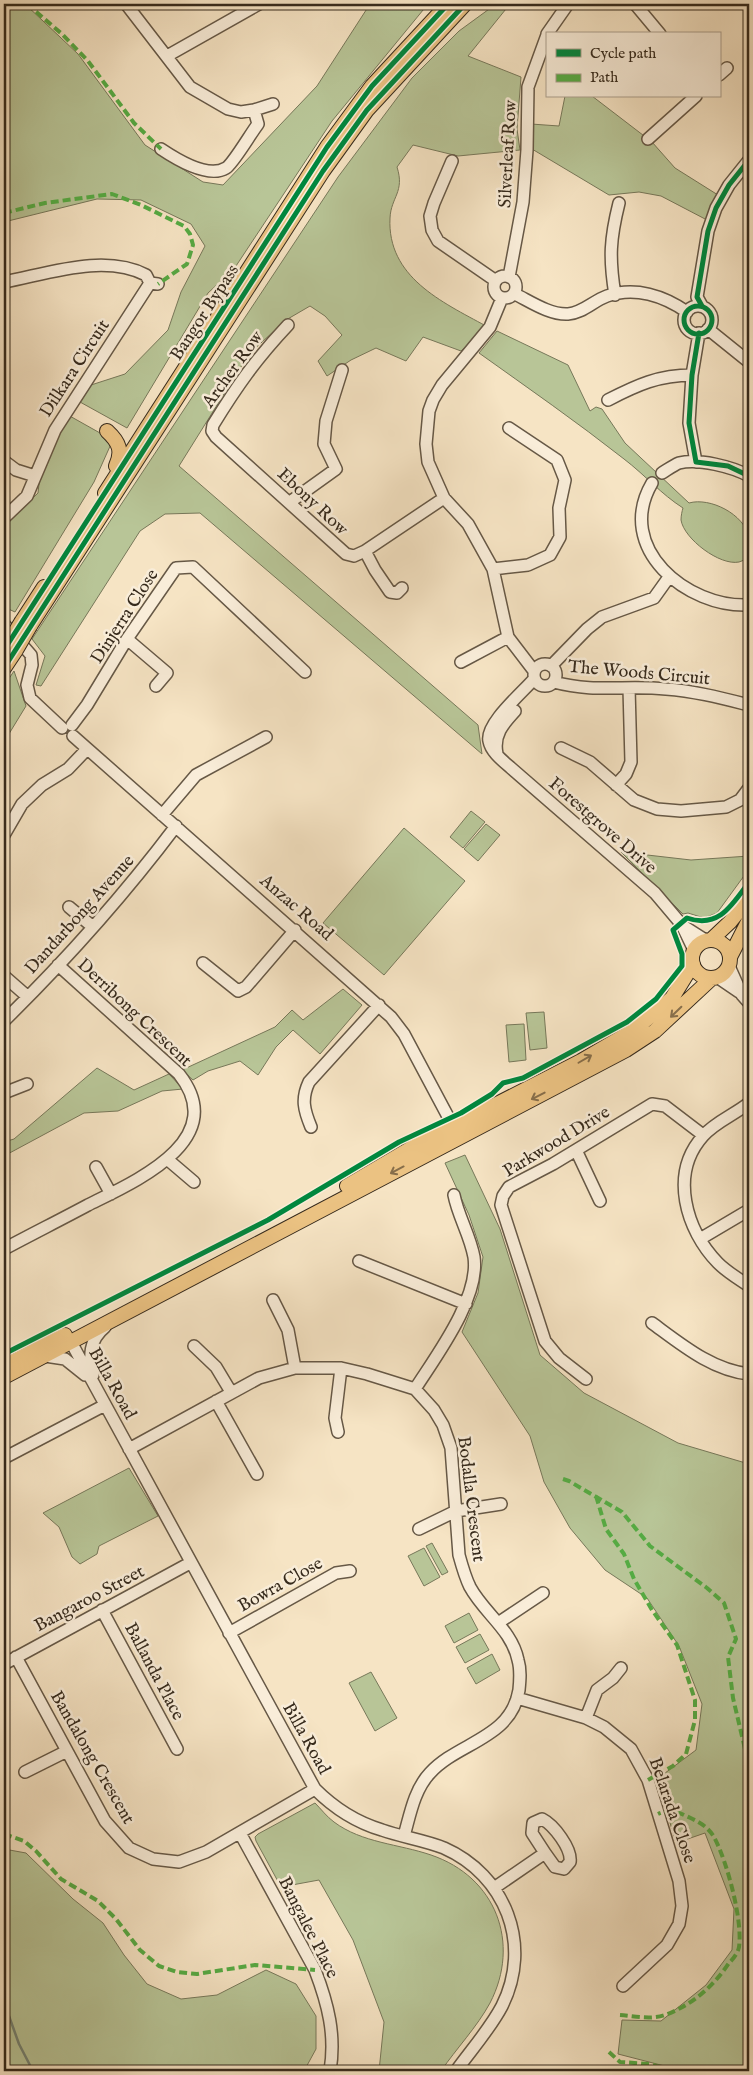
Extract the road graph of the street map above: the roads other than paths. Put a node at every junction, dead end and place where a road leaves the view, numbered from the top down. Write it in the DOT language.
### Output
graph roads {
  1 [pos="126,4"];
  2 [pos="260,4"];
  3 [pos="448,4"];
  4 [pos="465,4"];
  5 [pos="568,4"];
  6 [pos="635,4"];
  7 [pos="548,32"];
  8 [pos="658,32"];
  9 [pos="546,37"];
  10 [pos="167,56"];
  11 [pos="694,98"];
  12 [pos="273,104"];
  13 [pos="254,110"];
  14 [pos="648,139"];
  15 [pos="160,149"];
  16 [pos="749,160"];
  17 [pos="452,161"];
  18 [pos="619,203"];
  19 [pos="509,276"];
  20 [pos="496,281"];
  21 [pos="4,282"];
  22 [pos="515,294"];
  23 [pos="615,295"];
  24 [pos="502,298"];
  25 [pos="702,306"];
  26 [pos="687,312"];
  27 [pos="288,325"];
  28 [pos="703,331"];
  29 [pos="749,362"];
  30 [pos="342,370"];
  31 [pos="692,375"];
  32 [pos="608,400"];
  33 [pos="145,428"];
  34 [pos="509,428"];
  35 [pos="216,436"];
  36 [pos="4,461"];
  37 [pos="696,462"];
  38 [pos="662,473"];
  39 [pos="35,476"];
  40 [pos="749,476"];
  41 [pos="652,483"];
  42 [pos="104,495"];
  43 [pos="444,498"];
  44 [pos="290,502"];
  45 [pos="4,518"];
  46 [pos="365,551"];
  47 [pos="493,569"];
  48 [pos="669,577"];
  49 [pos="402,588"];
  50 [pos="749,605"];
  51 [pos="26,623"];
  52 [pos="4,624"];
  53 [pos="508,637"];
  54 [pos="127,639"];
  55 [pos="9,648"];
  56 [pos="461,662"];
  57 [pos="550,666"];
  58 [pos="4,668"];
  59 [pos="305,672"];
  60 [pos="535,678"];
  61 [pos="554,682"];
  62 [pos="156,686"];
  63 [pos="629,688"];
  64 [pos="749,706"];
  65 [pos="69,729"];
  66 [pos="266,737"];
  67 [pos="561,748"];
  68 [pos="87,749"];
  69 [pos="616,785"];
  70 [pos="749,788"];
  71 [pos="162,815"];
  72 [pos="176,826"];
  73 [pos="4,835"];
  74 [pos="749,898"];
  75 [pos="69,907"];
  76 [pos="749,920"];
  77 [pos="682,925"];
  78 [pos="93,927"];
  79 [pos="295,930"];
  80 [pos="709,940"];
  81 [pos="693,957"];
  82 [pos="730,961"];
  83 [pos="203,964"];
  84 [pos="58,965"];
  85 [pos="4,976"];
  86 [pos="714,978"];
  87 [pos="28,997"];
  88 [pos="746,999"];
  89 [pos="378,1005"];
  90 [pos="4,1021"];
  91 [pos="26,1084"];
  92 [pos="4,1093"];
  93 [pos="749,1103"];
  94 [pos="311,1127"];
  95 [pos="456,1132"];
  96 [pos="703,1135"];
  97 [pos="576,1150"];
  98 [pos="167,1159"];
  99 [pos="96,1167"];
  100 [pos="194,1182"];
  101 [pos="110,1194"];
  102 [pos="454,1194"];
  103 [pos="600,1201"];
  104 [pos="749,1210"];
  105 [pos="700,1239"];
  106 [pos="4,1249"];
  107 [pos="359,1261"];
  108 [pos="749,1286"];
  109 [pos="273,1300"];
  110 [pos="466,1304"];
  111 [pos="128,1312"];
  112 [pos="94,1320"];
  113 [pos="652,1324"];
  114 [pos="71,1342"];
  115 [pos="194,1346"];
  116 [pos="38,1354"];
  117 [pos="4,1366"];
  118 [pos="295,1368"];
  119 [pos="342,1368"];
  120 [pos="749,1374"];
  121 [pos="4,1377"];
  122 [pos="586,1379"];
  123 [pos="415,1389"];
  124 [pos="232,1392"];
  125 [pos="99,1394"];
  126 [pos="216,1401"];
  127 [pos="105,1405"];
  128 [pos="338,1432"];
  129 [pos="128,1449"];
  130 [pos="4,1458"];
  131 [pos="257,1474"];
  132 [pos="501,1504"];
  133 [pos="456,1511"];
  134 [pos="419,1529"];
  135 [pos="190,1563"];
  136 [pos="350,1571"];
  137 [pos="543,1593"];
  138 [pos="102,1610"];
  139 [pos="498,1623"];
  140 [pos="229,1633"];
  141 [pos="16,1657"];
  142 [pos="4,1664"];
  143 [pos="621,1668"];
  144 [pos="518,1698"];
  145 [pos="586,1718"];
  146 [pos="177,1749"];
  147 [pos="67,1751"];
  148 [pos="25,1772"];
  149 [pos="315,1789"];
  150 [pos="240,1833"];
  151 [pos="404,1836"];
  152 [pos="544,1853"];
  153 [pos="494,1888"];
  154 [pos="623,1986"];
  155 [pos="458,2070"];
  156 [pos="330,2071"];
  1 -- 10 [label="street"];
  2 -- 10 [label="street"];
  3 -- 33 [label="main road, Bangor Bypass"];
  4 -- 51 [label="main road, Bangor Bypass"];
  5 -- 7 [label="street, Silverleaf Row"];
  6 -- 8 [label="street"];
  9 -- 19 [label="street, Silverleaf Row"];
  10 -- 13 [label="street"];
  11 -- 14 [label="street"];
  12 -- 13 [label="street"];
  13 -- 15 [label="street"];
  16 -- 25 [label="street"];
  17 -- 20 [label="street"];
  18 -- 23 [label="street"];
  19 -- 20 [label="street"];
  19 -- 22 [label="street"];
  20 -- 24 [label="street"];
  21 -- 39 [label="street, Dilkara Circuit"];
  22 -- 23 [label="street"];
  22 -- 24 [label="street"];
  23 -- 26 [label="street"];
  24 -- 43 [label="street"];
  25 -- 26 [label="street"];
  25 -- 28 [label="street"];
  26 -- 28 [label="street"];
  27 -- 35 [label="street, Archer Row"];
  28 -- 29 [label="street"];
  28 -- 31 [label="street"];
  30 -- 44 [label="street"];
  31 -- 32 [label="street"];
  31 -- 37 [label="street"];
  33 -- 42 [label="main road, Bangor Bypass"];
  33 -- 42 [label="main road"];
  34 -- 47 [label="street"];
  35 -- 44 [label="street, Ebony Row"];
  36 -- 39 [label="street"];
  37 -- 38 [label="street"];
  37 -- 40 [label="street"];
  39 -- 45 [label="street, Dilkara Circuit"];
  41 -- 48 [label="street"];
  42 -- 51 [label="main road, Bangor Bypass"];
  43 -- 46 [label="street"];
  43 -- 47 [label="street"];
  44 -- 46 [label="street, Ebony Row"];
  46 -- 49 [label="street"];
  47 -- 53 [label="street"];
  48 -- 50 [label="street"];
  48 -- 57 [label="street"];
  51 -- 55 [label="main road, Bangor Bypass, bridge"];
  52 -- 65 [label="street, Anzac Road"];
  53 -- 56 [label="street"];
  53 -- 60 [label="street"];
  54 -- 59 [label="street, Dinjerra Close"];
  54 -- 62 [label="street"];
  54 -- 65 [label="street, Dinjerra Close"];
  55 -- 58 [label="main road, Bangor Bypass"];
  57 -- 60 [label="street"];
  57 -- 61 [label="street"];
  60 -- 61 [label="street"];
  60 -- 77 [label="street, Forestgrove Drive"];
  61 -- 63 [label="street, The Woods Circuit"];
  63 -- 64 [label="street, The Woods Circuit"];
  63 -- 69 [label="street"];
  65 -- 68 [label="street, Anzac Road"];
  66 -- 71 [label="street"];
  67 -- 69 [label="street"];
  68 -- 71 [label="street, Anzac Road"];
  68 -- 73 [label="street"];
  69 -- 70 [label="street"];
  71 -- 72 [label="street, Anzac Road"];
  72 -- 78 [label="street, Dandarbong Avenue"];
  72 -- 79 [label="street, Anzac Road"];
  74 -- 80 [label="main road"];
  75 -- 78 [label="street"];
  76 -- 82 [label="main road"];
  77 -- 80 [label="street"];
  77 -- 81 [label="street"];
  78 -- 84 [label="street, Dandarbong Avenue"];
  79 -- 83 [label="street"];
  79 -- 89 [label="street, Anzac Road"];
  80 -- 81 [label="main road"];
  80 -- 82 [label="main road"];
  81 -- 86 [label="main road"];
  95 -- 81 [label="main road, one-way"];
  82 -- 86 [label="main road"];
  82 -- 88 [label="street"];
  84 -- 87 [label="street, Dandarbong Avenue"];
  84 -- 98 [label="street, Derribong Crescent"];
  85 -- 87 [label="street"];
  86 -- 88 [label="street"];
  86 -- 95 [label="main road, one-way"];
  87 -- 90 [label="street, Dandarbong Avenue"];
  89 -- 94 [label="street"];
  89 -- 95 [label="street, Anzac Road"];
  91 -- 92 [label="street"];
  93 -- 96 [label="street"];
  95 -- 111 [label="main road, one-way"];
  95 -- 112 [label="main road"];
  96 -- 97 [label="street, Parkwood Drive"];
  96 -- 105 [label="street"];
  97 -- 103 [label="street"];
  97 -- 122 [label="street, Parkwood Drive"];
  98 -- 100 [label="street"];
  98 -- 101 [label="street, Derribong Crescent"];
  99 -- 101 [label="street"];
  101 -- 106 [label="street, Derribong Crescent"];
  102 -- 110 [label="street"];
  104 -- 105 [label="street"];
  105 -- 108 [label="street"];
  107 -- 110 [label="street"];
  109 -- 118 [label="street"];
  110 -- 123 [label="street"];
  111 -- 114 [label="main road"];
  111 -- 125 [label="street"];
  112 -- 114 [label="main road"];
  112 -- 116 [label="main road"];
  113 -- 120 [label="street"];
  114 -- 116 [label="main road"];
  114 -- 125 [label="street, Billa Road"];
  115 -- 124 [label="street"];
  116 -- 117 [label="main road"];
  116 -- 121 [label="main road"];
  116 -- 125 [label="street"];
  118 -- 119 [label="street"];
  118 -- 124 [label="street"];
  119 -- 123 [label="street"];
  119 -- 128 [label="street"];
  123 -- 133 [label="street, Bodalla Crescent"];
  124 -- 126 [label="street"];
  125 -- 127 [label="street, Billa Road"];
  126 -- 129 [label="street"];
  126 -- 131 [label="street"];
  127 -- 129 [label="street, Billa Road"];
  127 -- 130 [label="street"];
  129 -- 135 [label="street, Billa Road"];
  132 -- 133 [label="street"];
  133 -- 134 [label="street"];
  133 -- 139 [label="street, Bodalla Crescent"];
  135 -- 138 [label="street, Bangaroo Street"];
  135 -- 140 [label="street, Billa Road"];
  136 -- 140 [label="street, Bowra Close"];
  137 -- 139 [label="street"];
  138 -- 141 [label="street, Bangaroo Street"];
  138 -- 146 [label="street, Ballanda Place"];
  139 -- 144 [label="street, Bodalla Crescent"];
  140 -- 149 [label="street, Billa Road"];
  141 -- 142 [label="street, Bangaroo Street"];
  141 -- 147 [label="street, Bandalong Crescent"];
  143 -- 145 [label="street"];
  144 -- 145 [label="street, Belarada Close"];
  144 -- 151 [label="street, Bodalla Crescent"];
  145 -- 154 [label="street, Belarada Close"];
  147 -- 148 [label="street"];
  147 -- 150 [label="street, Bandalong Crescent"];
  149 -- 150 [label="street, Bandalong Crescent"];
  149 -- 151 [label="street, Billa Road"];
  150 -- 156 [label="street, Bangalee Place"];
  151 -- 153 [label="street, Billa Road"];
  152 -- 153 [label="street"];
  153 -- 155 [label="street, Billa Road"];
}
